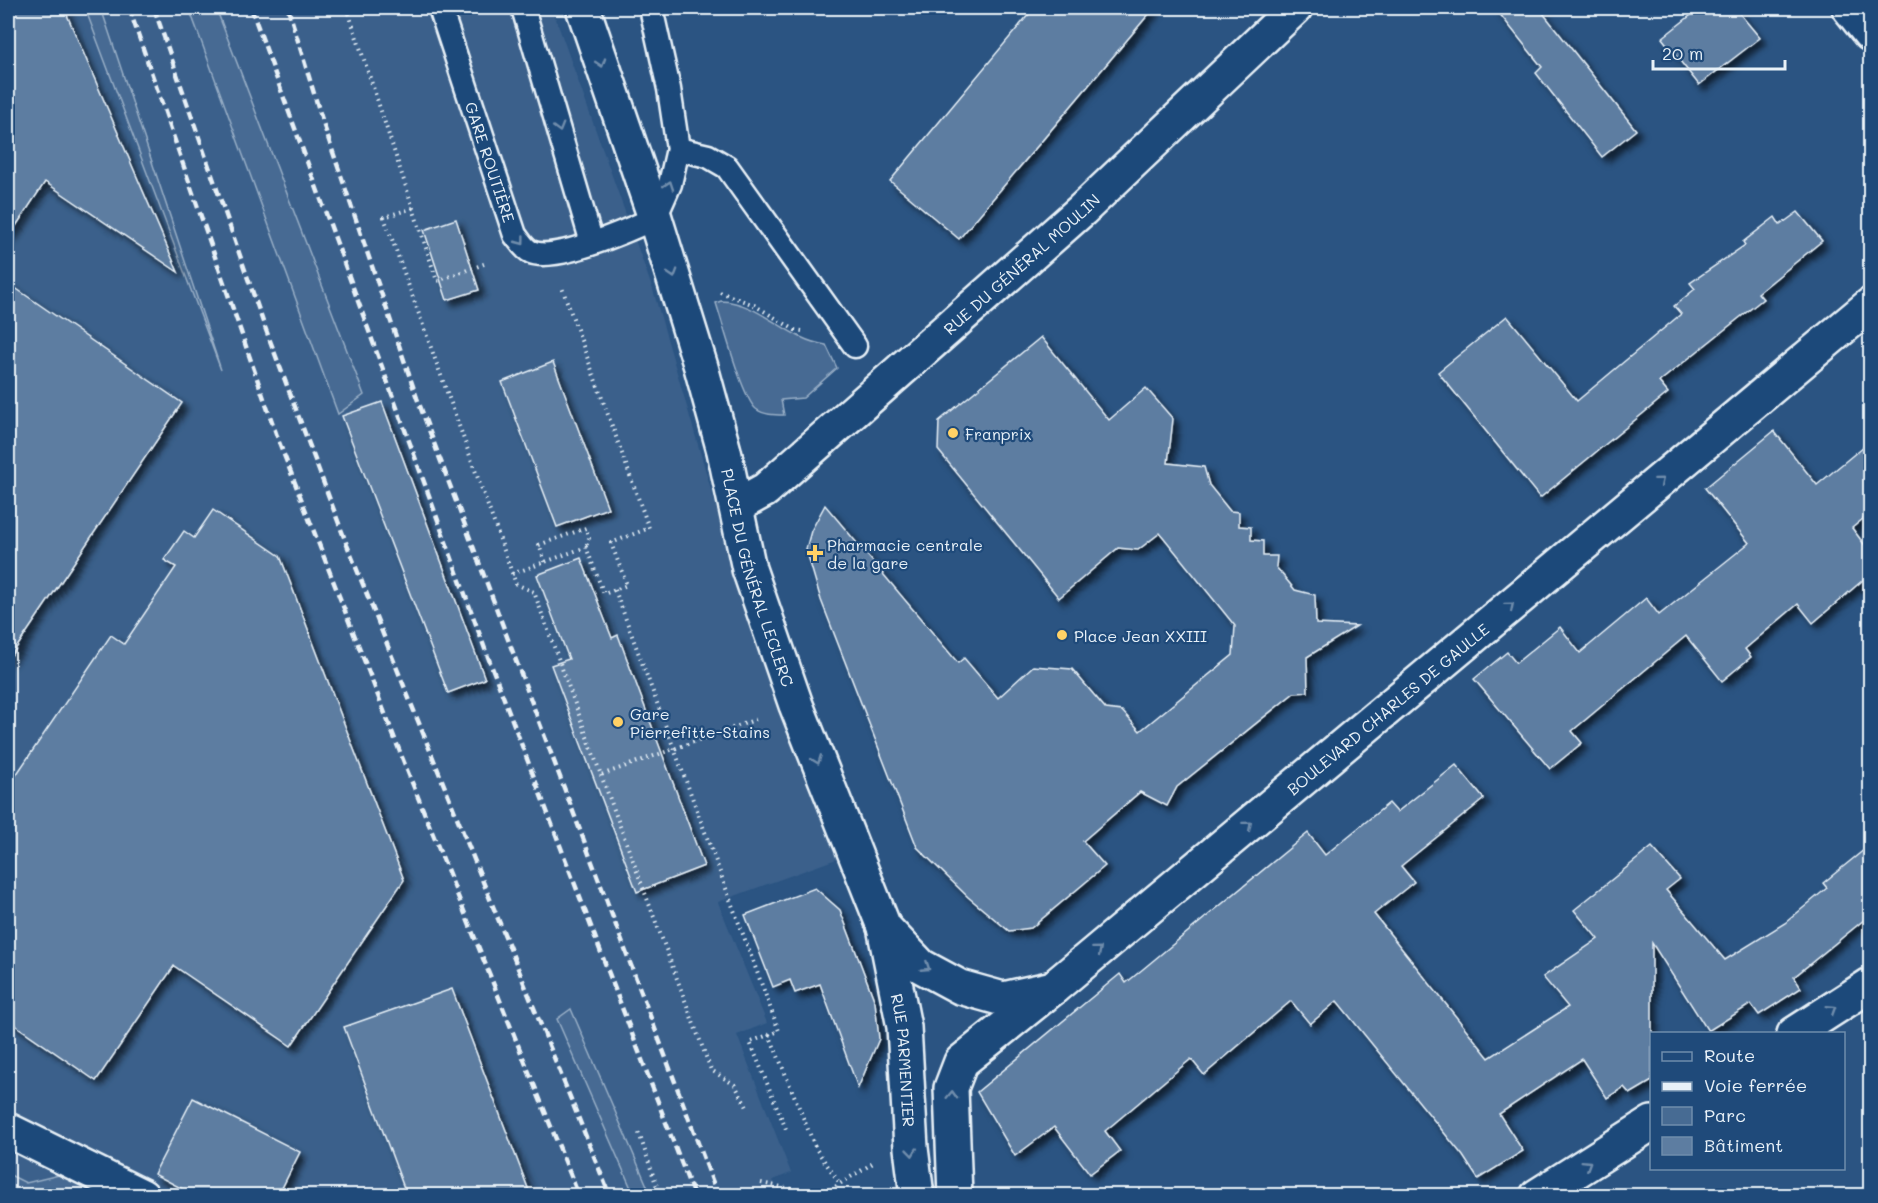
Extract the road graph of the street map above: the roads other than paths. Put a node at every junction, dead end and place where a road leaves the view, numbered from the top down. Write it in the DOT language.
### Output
graph roads {
  1 [pos="440,8"];
  2 [pos="523,8"];
  3 [pos="583,8"];
  4 [pos="651,8"];
  5 [pos="1295,8"];
  6 [pos="1849,8"];
  7 [pos="1870,34"];
  8 [pos="678,149"];
  9 [pos="655,218"];
  10 [pos="592,243"];
  11 [pos="1870,305"];
  12 [pos="855,346"];
  13 [pos="736,506"];
  14 [pos="884,927"];
  15 [pos="1870,985"];
  16 [pos="1053,988"];
  17 [pos="1797,1032"];
  18 [pos="1650,1124"];
  19 [pos="8,1130"];
  20 [pos="142,1196"];
  21 [pos="917,1196"];
  22 [pos="955,1196"];
  23 [pos="1537,1196"];
  1 -- 10 [label="lane, GARE ROUTIÈRE, one-way"];
  2 -- 10 [label="lane, one-way"];
  3 -- 9 [label="street, PLACE DU GÉNÉRAL LECLERC, one-way"];
  4 -- 8 [label="lane"];
  5 -- 13 [label="street, RUE DU GÉNÉRAL MOULIN"];
  6 -- 7 [label="street"];
  9 -- 8 [label="lane, one-way"];
  8 -- 12 [label="lane"];
  9 -- 10 [label="lane, GARE ROUTIÈRE"];
  9 -- 13 [label="street, PLACE DU GÉNÉRAL LECLERC, one-way"];
  16 -- 11 [label="street, BOULEVARD CHARLES DE GAULLE, one-way"];
  13 -- 14 [label="street, PLACE DU GÉNÉRAL LECLERC, one-way"];
  14 -- 16 [label="street, BOULEVARD CHARLES DE GAULLE, one-way"];
  14 -- 21 [label="street, RUE PARMENTIER, one-way"];
  17 -- 15 [label="street, one-way"];
  22 -- 16 [label="street, one-way"];
  23 -- 18 [label="street, one-way"];
  19 -- 20 [label="street"];
}
